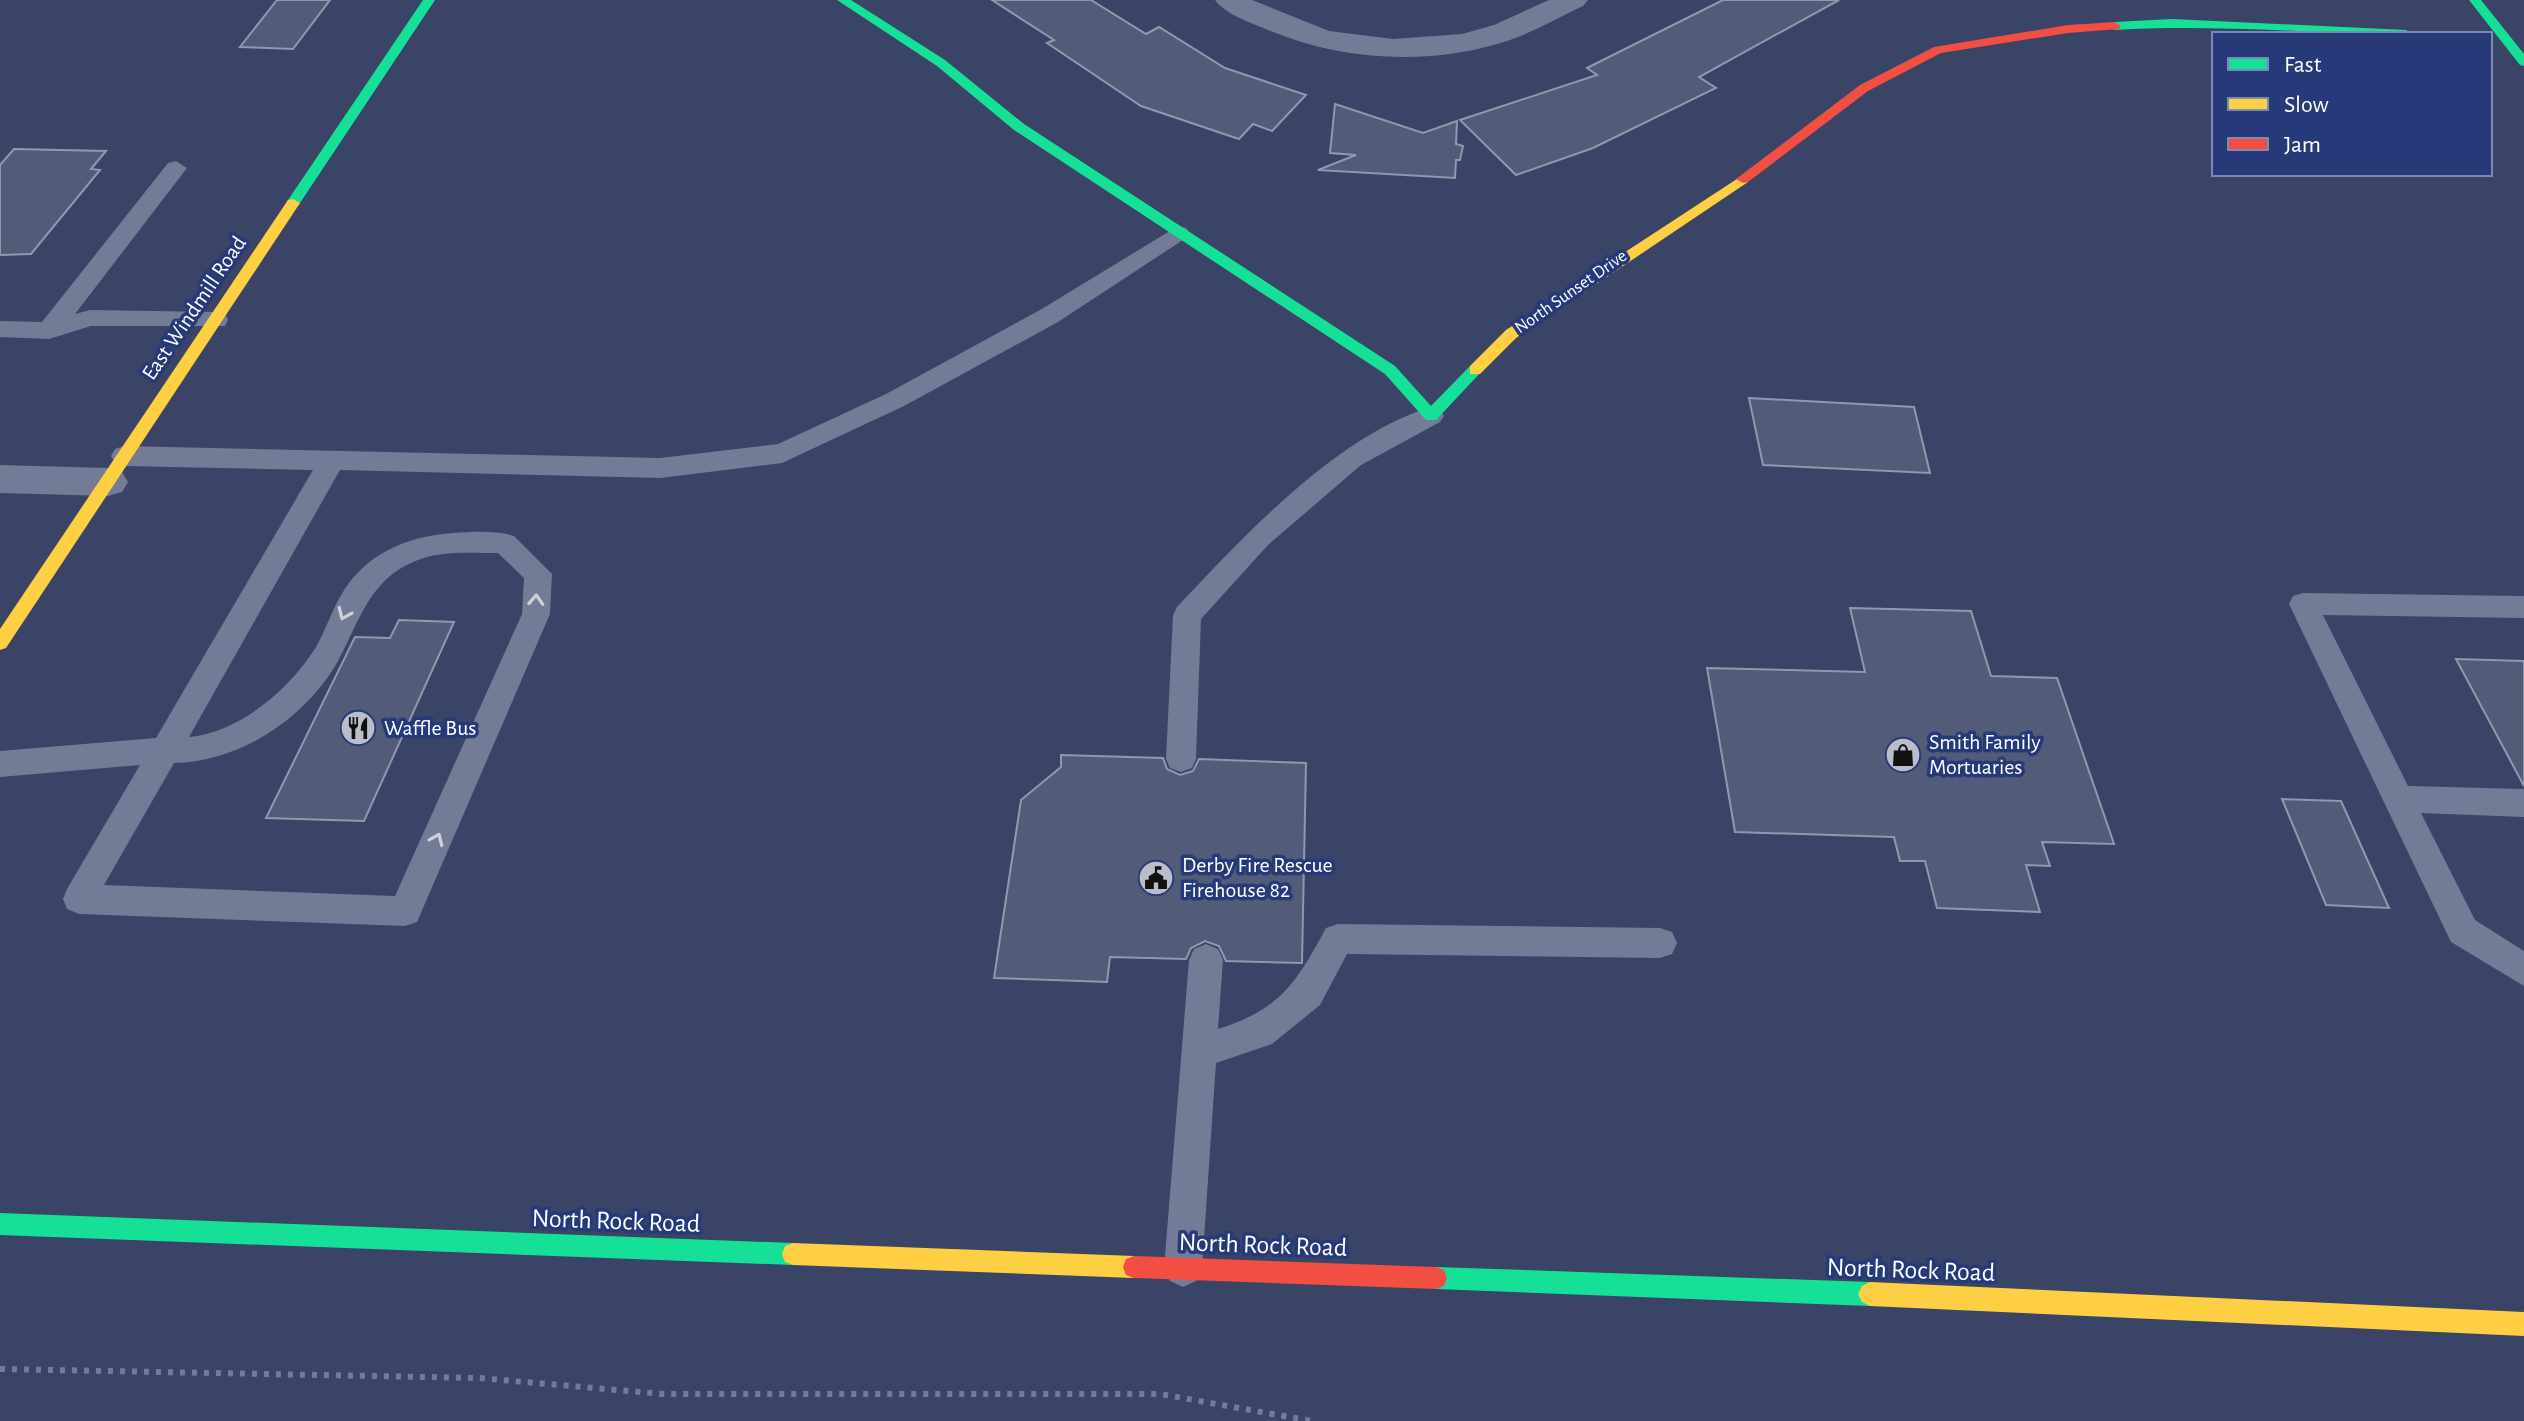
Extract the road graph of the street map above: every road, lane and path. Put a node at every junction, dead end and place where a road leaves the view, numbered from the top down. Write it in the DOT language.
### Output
graph roads {
  1 [pos="429,0"];
  2 [pos="843,0"];
  3 [pos="1230,0"];
  4 [pos="1573,0"];
  5 [pos="2475,0"];
  6 [pos="2363,32"];
  7 [pos="2497,37"];
  8 [pos="2524,62"];
  9 [pos="176,168"];
  10 [pos="1178,233"];
  11 [pos="216,320"];
  12 [pos="0,329"];
  13 [pos="49,331"];
  14 [pos="1431,416"];
  15 [pos="332,461"];
  16 [pos="116,469"];
  17 [pos="0,479"];
  18 [pos="2524,607"];
  19 [pos="0,643"];
  20 [pos="165,750"];
  21 [pos="1181,759"];
  22 [pos="0,764"];
  23 [pos="2398,799"];
  24 [pos="2524,803"];
  25 [pos="1660,943"];
  26 [pos="1206,960"];
  27 [pos="2524,970"];
  28 [pos="1200,1052"];
  29 [pos="0,1224"];
  30 [pos="1183,1268"];
  31 [pos="2520,1334"];
  32 [pos="0,1369"];
  33 [pos="1312,1421"];
  1 -- 11 [label="street, East Windmill Road"];
  2 -- 10 [label="street"];
  3 -- 4 [label="street"];
  5 -- 7 [label="street"];
  6 -- 14 [label="street, North Sunset Drive"];
  7 -- 8 [label="street"];
  9 -- 13 [label="lane"];
  10 -- 14 [label="street"];
  10 -- 15 [label="lane"];
  11 -- 13 [label="lane"];
  11 -- 16 [label="street, East Windmill Road"];
  12 -- 13 [label="lane"];
  14 -- 21 [label="lane"];
  15 -- 16 [label="lane"];
  15 -- 20 [label="lane"];
  16 -- 17 [label="street"];
  16 -- 19 [label="street, East Windmill Road"];
  18 -- 23 [label="lane"];
  20 -- 20 [label="lane, one-way"];
  20 -- 22 [label="lane"];
  23 -- 24 [label="lane"];
  23 -- 27 [label="lane"];
  25 -- 28 [label="lane"];
  26 -- 28 [label="lane"];
  28 -- 30 [label="lane"];
  29 -- 30 [label="street, North Rock Road"];
  30 -- 31 [label="street, North Rock Road"];
  32 -- 33 [label="path"];
}
